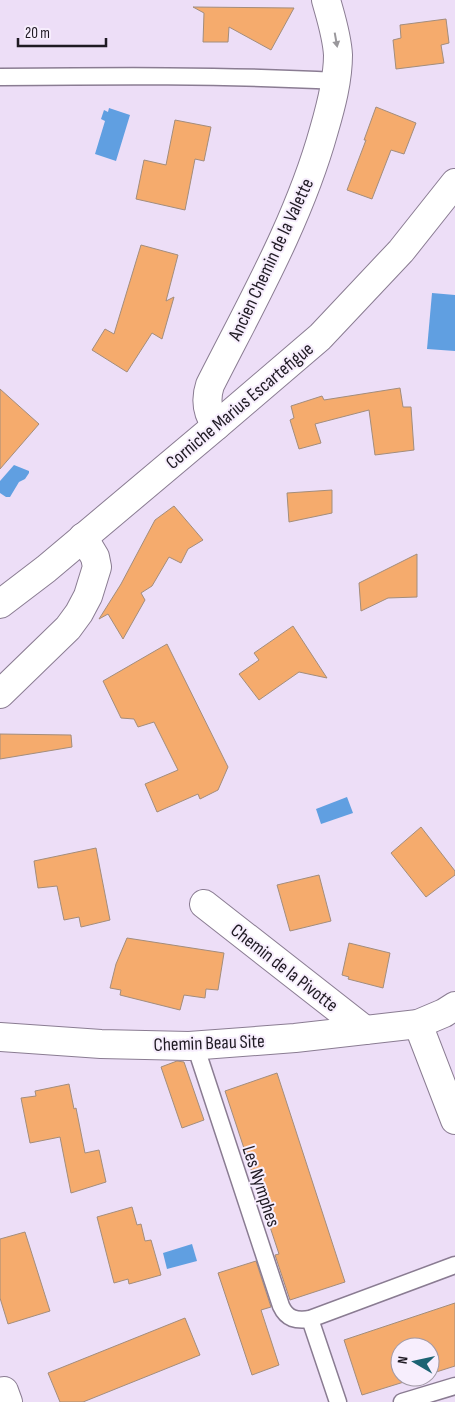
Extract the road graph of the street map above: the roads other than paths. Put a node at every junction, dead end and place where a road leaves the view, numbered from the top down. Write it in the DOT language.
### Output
graph roads {
  1 [pos="326,0"];
  2 [pos="0,77"];
  3 [pos="336,81"];
  4 [pos="455,183"];
  5 [pos="216,426"];
  6 [pos="83,537"];
  7 [pos="0,604"];
  8 [pos="0,694"];
  9 [pos="204,904"];
  10 [pos="455,1006"];
  11 [pos="418,1024"];
  12 [pos="365,1030"];
  13 [pos="0,1038"];
  14 [pos="194,1046"];
  15 [pos="455,1120"];
  16 [pos="455,1266"];
  17 [pos="310,1319"];
  18 [pos="455,1386"];
  19 [pos="338,1402"];
  20 [pos="402,1402"];
  1 -- 3 [label="street, Ancien Chemin de la Valette, one-way"];
  2 -- 3 [label="lane"];
  3 -- 5 [label="street, Ancien Chemin de la Valette"];
  4 -- 5 [label="street, Corniche Marius Escartefigue"];
  5 -- 6 [label="street, Corniche Marius Escartefigue"];
  6 -- 7 [label="street, Corniche Marius Escartefigue"];
  6 -- 8 [label="street"];
  9 -- 12 [label="street, Chemin de la Pivotte"];
  10 -- 11 [label="street"];
  11 -- 12 [label="street, Chemin Beau Site"];
  11 -- 15 [label="street"];
  12 -- 14 [label="street, Chemin Beau Site"];
  13 -- 14 [label="street, Chemin Beau Site"];
  14 -- 17 [label="lane, Les Nymphes"];
  16 -- 17 [label="lane, Les Nymphes"];
  17 -- 19 [label="lane"];
  18 -- 20 [label="lane"];
}
